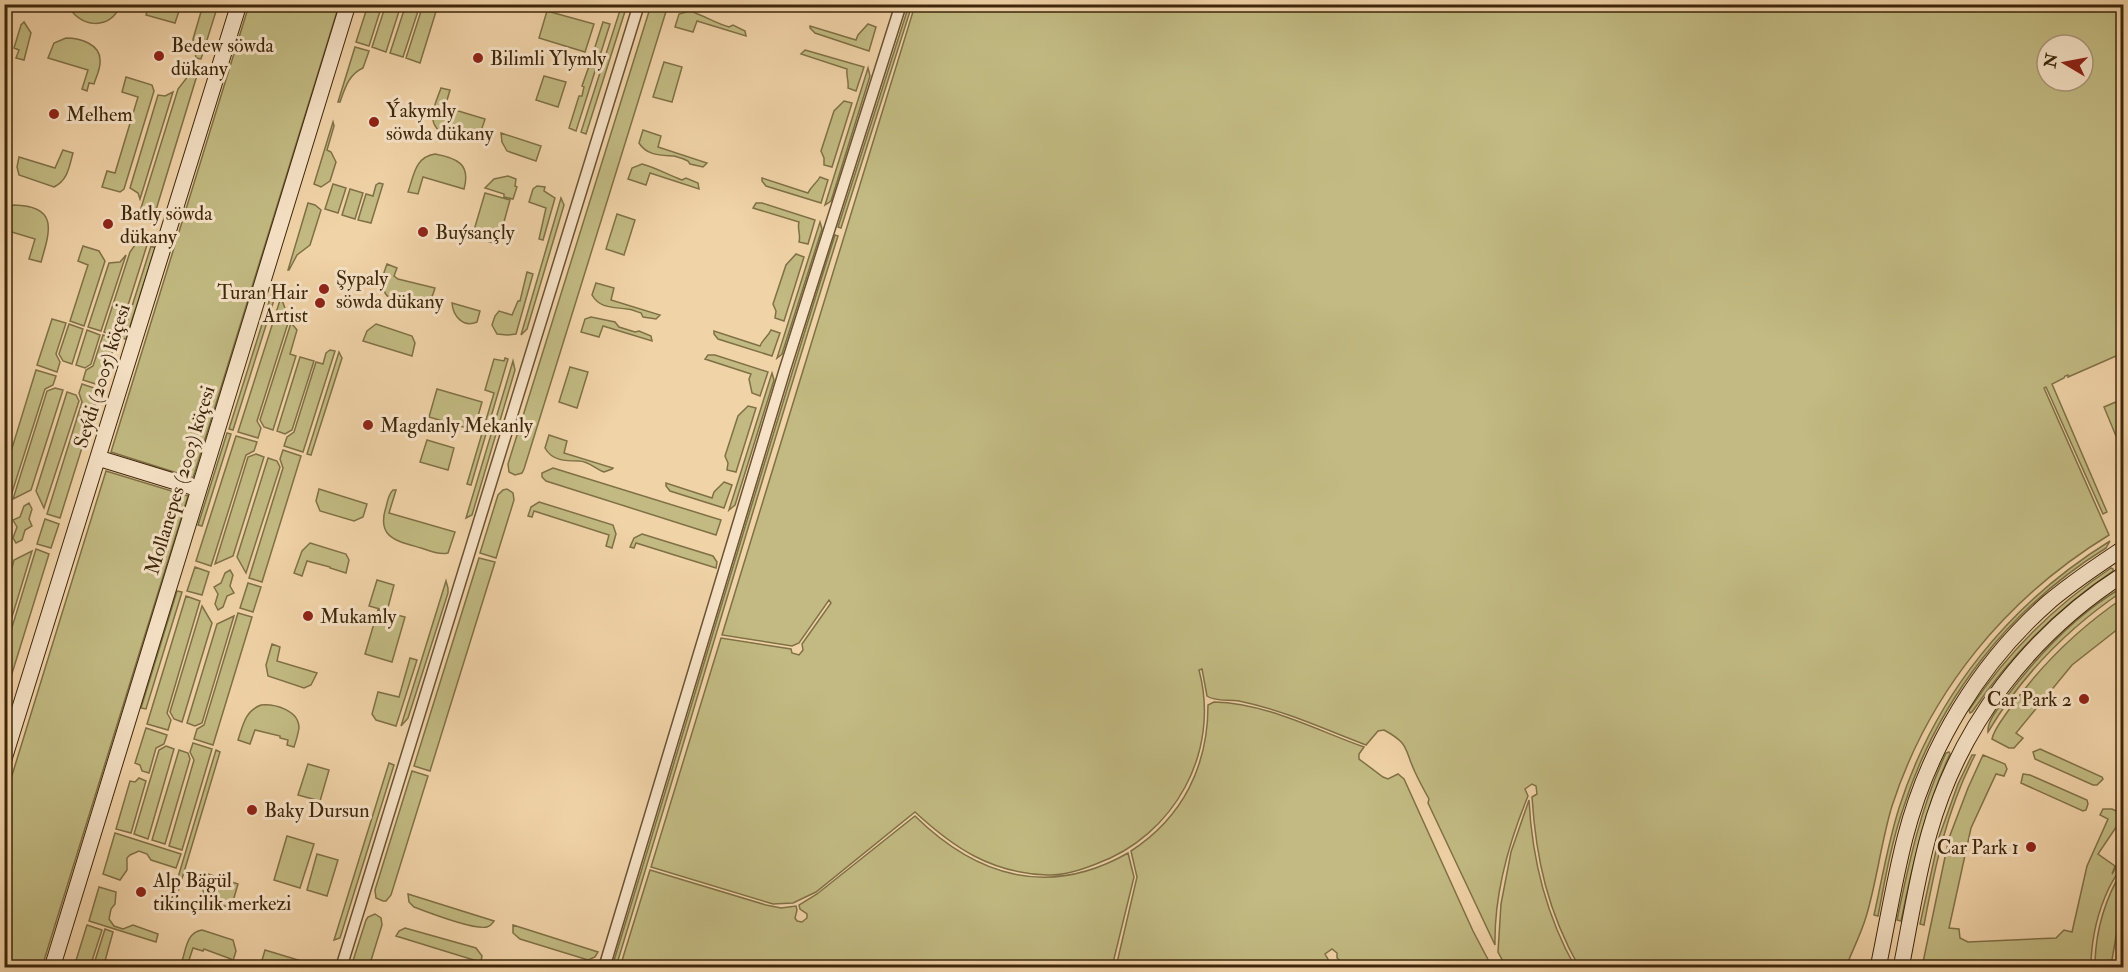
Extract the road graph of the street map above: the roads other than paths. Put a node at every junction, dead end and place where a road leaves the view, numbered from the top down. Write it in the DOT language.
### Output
graph roads {
  1 [pos="239,4"];
  2 [pos="348,4"];
  3 [pos="639,4"];
  4 [pos="901,4"];
  5 [pos="98,458"];
  6 [pos="198,489"];
  7 [pos="2124,548"];
  8 [pos="2124,574"];
  9 [pos="1949,727"];
  10 [pos="1969,737"];
  11 [pos="4,759"];
  12 [pos="52,968"];
  13 [pos="341,968"];
  14 [pos="604,968"];
  15 [pos="1878,968"];
  16 [pos="1901,968"];
  1 -- 5 [label="street, Seýdi (2005) köçesi"];
  2 -- 6 [label="street, Mollanepes (2003) köçesi"];
  3 -- 13 [label="street"];
  4 -- 14 [label="street"];
  5 -- 6 [label="street"];
  5 -- 11 [label="street, Seýdi (2005) köçesi"];
  6 -- 12 [label="street, Mollanepes (2003) köçesi"];
  7 -- 9 [label="street"];
  8 -- 10 [label="street"];
  9 -- 10 [label="street"];
  9 -- 15 [label="street"];
  10 -- 16 [label="street"];
}
